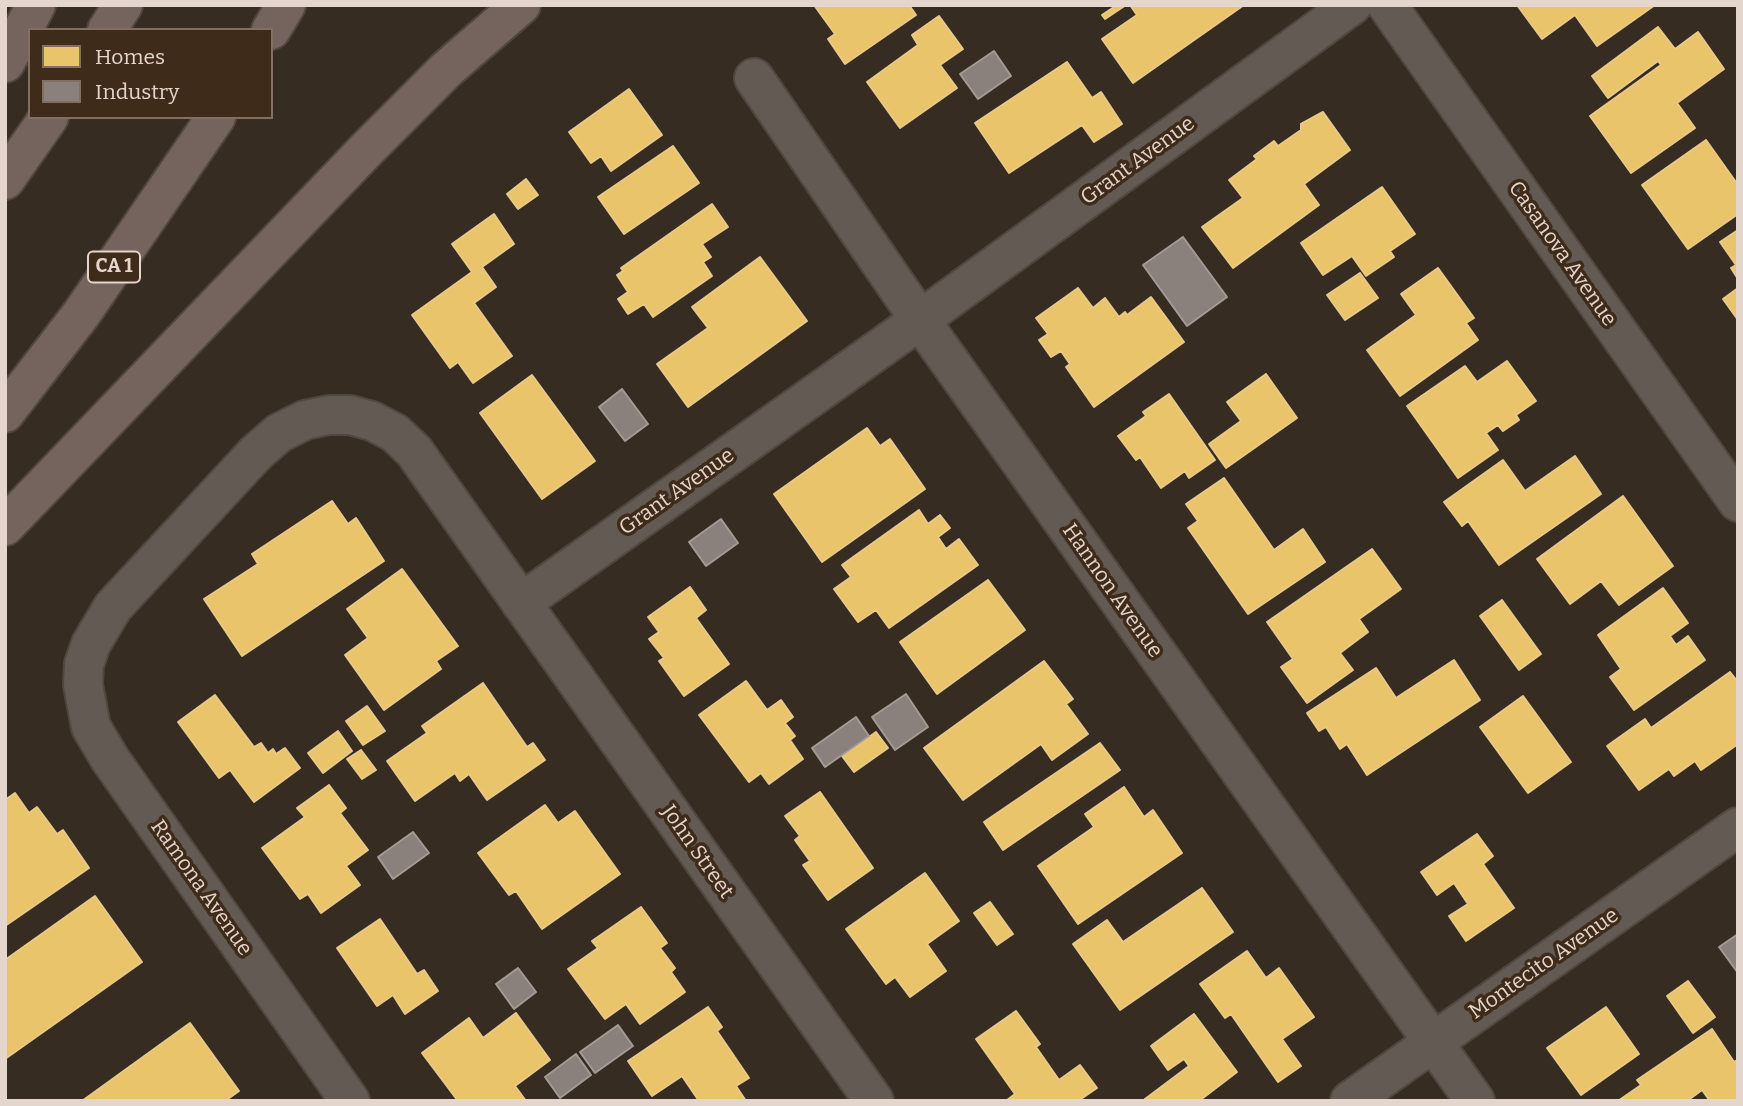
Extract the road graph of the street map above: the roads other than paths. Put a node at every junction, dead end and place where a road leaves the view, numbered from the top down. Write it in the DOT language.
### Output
graph roads {
  1 [pos="36,5"];
  2 [pos="122,5"];
  3 [pos="286,5"];
  4 [pos="521,5"];
  5 [pos="1352,5"];
  6 [pos="1387,5"];
  7 [pos="108,28"];
  8 [pos="272,28"];
  9 [pos="5,64"];
  10 [pos="754,78"];
  11 [pos="48,119"];
  12 [pos="215,119"];
  13 [pos="5,180"];
  14 [pos="920,320"];
  15 [pos="5,412"];
  16 [pos="1738,502"];
  17 [pos="5,526"];
  18 [pos="521,603"];
  19 [pos="1738,827"];
  20 [pos="1433,1042"];
  21 [pos="350,1101"];
  22 [pos="874,1101"];
  23 [pos="1350,1101"];
  24 [pos="1475,1101"];
  1 -- 9 [label="highway"];
  2 -- 7 [label="highway"];
  3 -- 8 [label="highway"];
  4 -- 17 [label="highway"];
  5 -- 14 [label="street, Grant Avenue"];
  6 -- 16 [label="street, Casanova Avenue"];
  10 -- 14 [label="street, Hannon Avenue"];
  11 -- 13 [label="highway"];
  12 -- 15 [label="highway, CA 1"];
  14 -- 18 [label="street, Grant Avenue"];
  14 -- 20 [label="street, Hannon Avenue"];
  18 -- 21 [label="street, Ramona Avenue"];
  18 -- 22 [label="street, John Street"];
  19 -- 20 [label="street, Montecito Avenue"];
  20 -- 23 [label="street, Montecito Avenue"];
  20 -- 24 [label="street, Hannon Avenue"];
}
